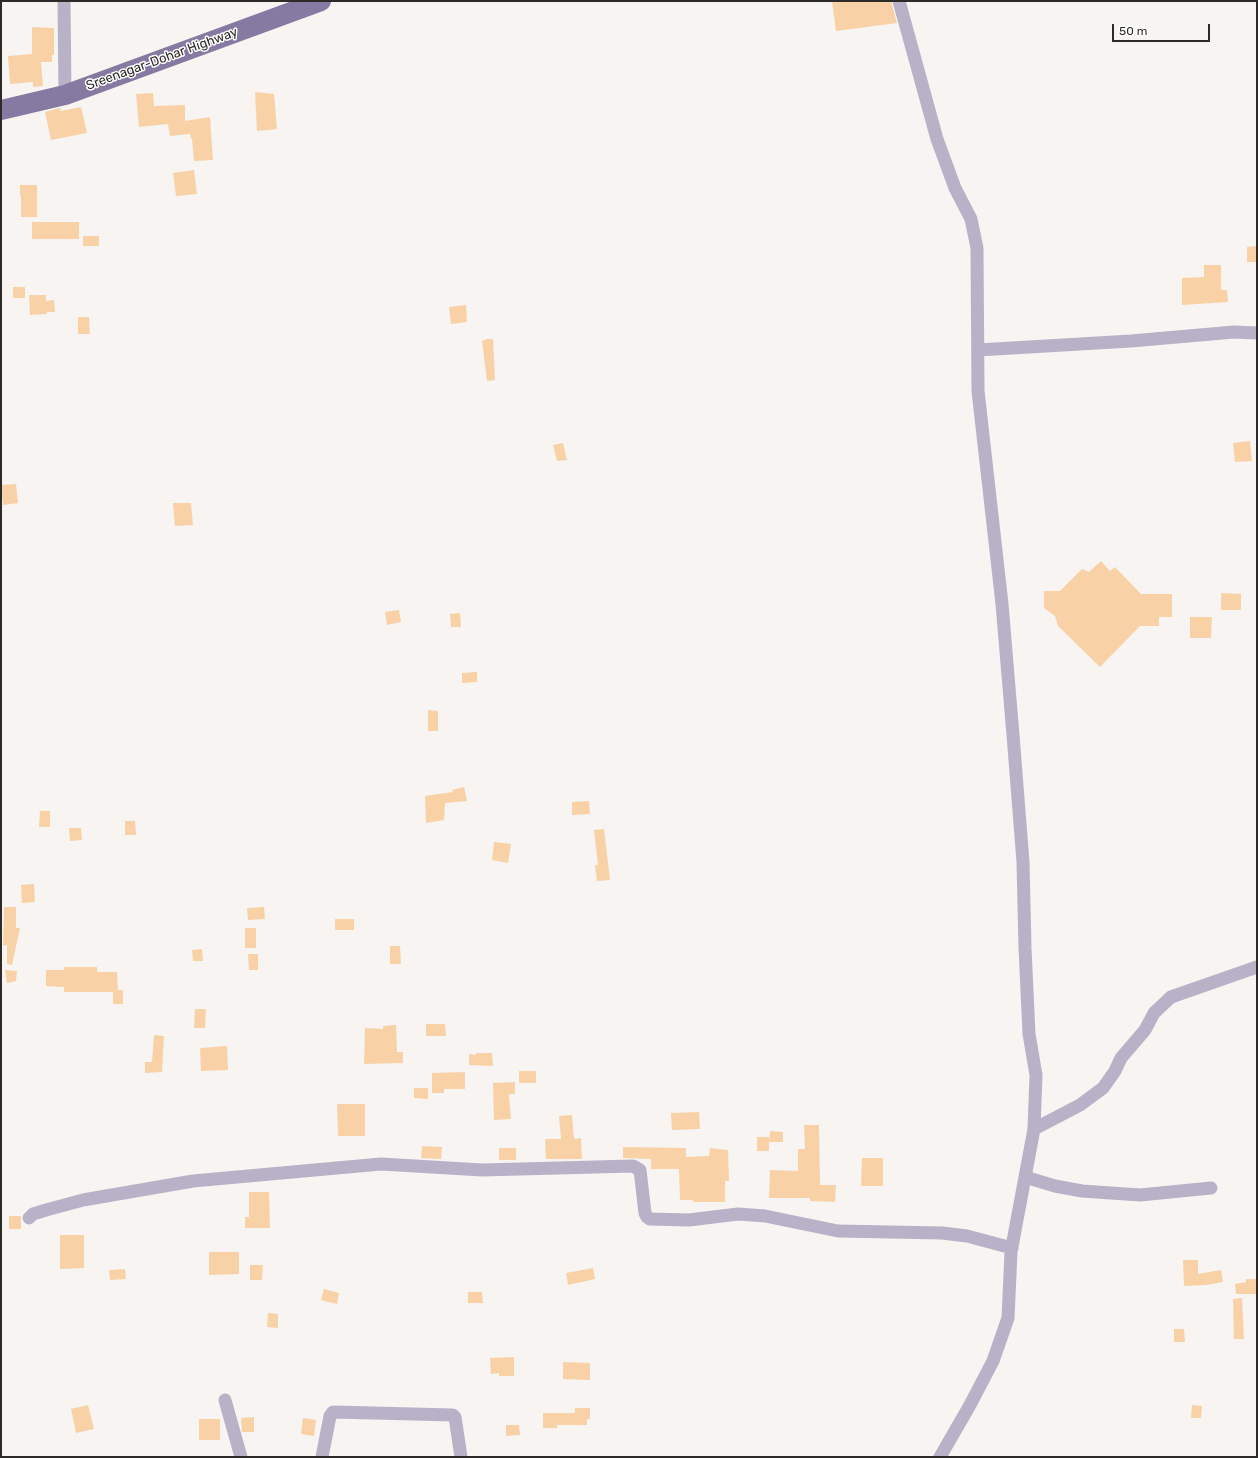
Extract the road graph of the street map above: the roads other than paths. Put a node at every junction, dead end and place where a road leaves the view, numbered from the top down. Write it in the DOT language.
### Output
graph roads {
  1 [pos="64,1"];
  2 [pos="321,1"];
  3 [pos="899,1"];
  4 [pos="65,95"];
  5 [pos="1,110"];
  6 [pos="1257,333"];
  7 [pos="978,350"];
  8 [pos="1257,967"];
  9 [pos="1034,1129"];
  10 [pos="1025,1177"];
  11 [pos="1211,1188"];
  12 [pos="29,1218"];
  13 [pos="1012,1248"];
  14 [pos="225,1400"];
  15 [pos="241,1457"];
  16 [pos="322,1457"];
  17 [pos="461,1457"];
  18 [pos="940,1457"];
  1 -- 4 [label="street"];
  2 -- 4 [label="main road, Sreenagar-Dohar Highway"];
  3 -- 7 [label="street"];
  4 -- 5 [label="main road, Sreenagar-Dohar Highway"];
  6 -- 7 [label="street"];
  7 -- 9 [label="street"];
  8 -- 9 [label="street"];
  9 -- 10 [label="street"];
  10 -- 11 [label="street"];
  10 -- 13 [label="street"];
  12 -- 13 [label="street"];
  13 -- 18 [label="street"];
  14 -- 15 [label="street"];
  16 -- 17 [label="street"];
}
